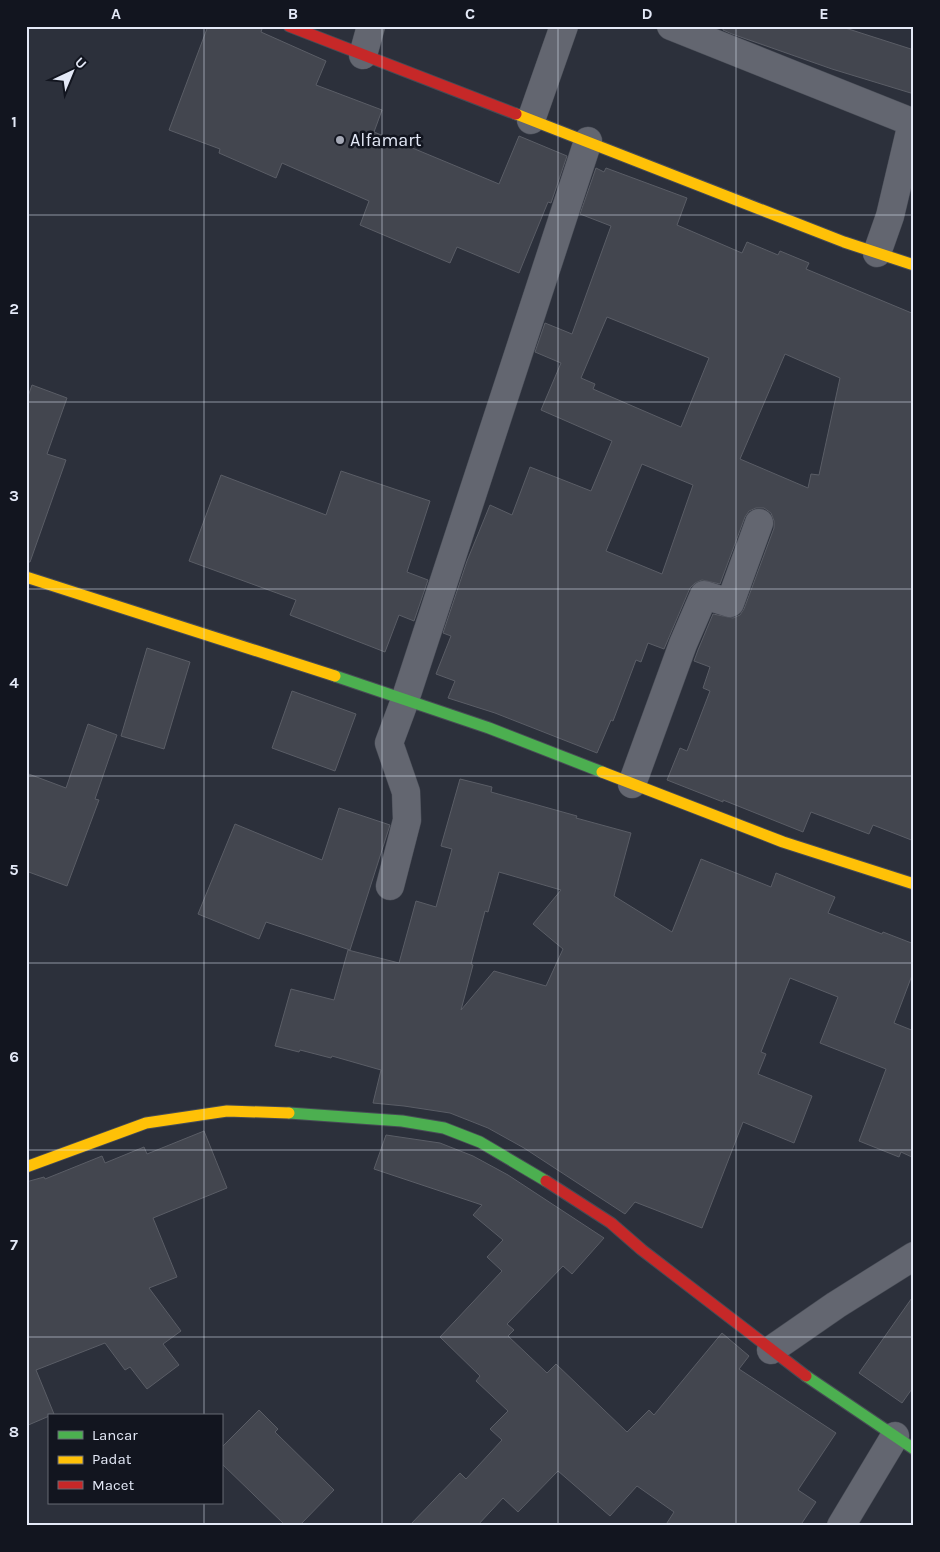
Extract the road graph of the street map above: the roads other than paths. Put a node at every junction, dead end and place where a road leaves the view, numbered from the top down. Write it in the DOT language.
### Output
graph roads {
  1 [pos="289,26"];
  2 [pos="371,26"];
  3 [pos="564,26"];
  4 [pos="671,26"];
  5 [pos="364,55"];
  6 [pos="532,120"];
  7 [pos="913,123"];
  8 [pos="588,141"];
  9 [pos="877,253"];
  10 [pos="914,265"];
  11 [pos="759,523"];
  12 [pos="26,577"];
  13 [pos="405,700"];
  14 [pos="632,784"];
  15 [pos="914,884"];
  16 [pos="390,886"];
  17 [pos="26,1167"];
  18 [pos="914,1256"];
  19 [pos="771,1350"];
  20 [pos="904,1443"];
  21 [pos="841,1526"];
  1 -- 5 [label="street"];
  2 -- 5 [label="street"];
  3 -- 6 [label="street"];
  4 -- 7 [label="street"];
  5 -- 6 [label="street"];
  6 -- 8 [label="street"];
  7 -- 9 [label="street"];
  8 -- 9 [label="street"];
  8 -- 13 [label="street"];
  9 -- 10 [label="street"];
  11 -- 14 [label="street"];
  12 -- 13 [label="street"];
  13 -- 14 [label="street"];
  13 -- 16 [label="street"];
  14 -- 15 [label="street"];
  17 -- 19 [label="street"];
  18 -- 19 [label="street"];
  19 -- 20 [label="street"];
  20 -- 21 [label="street"];
}
